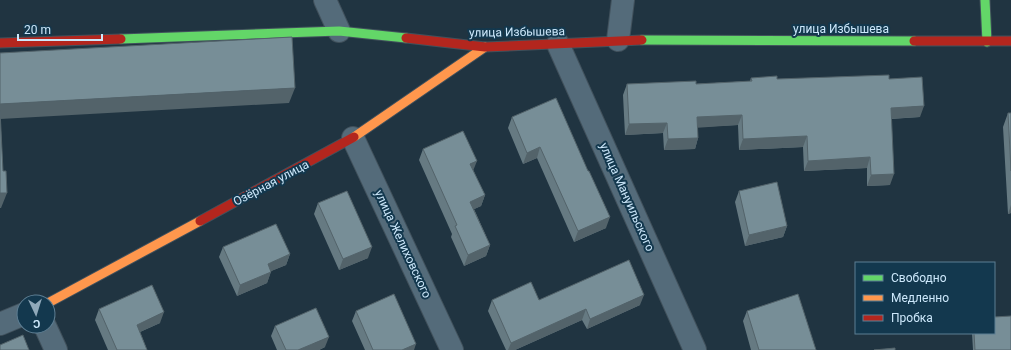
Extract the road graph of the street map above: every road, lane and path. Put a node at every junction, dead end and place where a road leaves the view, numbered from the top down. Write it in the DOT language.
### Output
graph roads {
  1 [pos="325,0"];
  2 [pos="623,0"];
  3 [pos="985,0"];
  4 [pos="339,31"];
  5 [pos="618,40"];
  6 [pos="1011,41"];
  7 [pos="987,42"];
  8 [pos="0,43"];
  9 [pos="558,44"];
  10 [pos="484,47"];
  11 [pos="353,138"];
  12 [pos="56,299"];
  13 [pos="16,317"];
  14 [pos="0,324"];
  15 [pos="48,334"];
  16 [pos="56,350"];
  17 [pos="452,350"];
  18 [pos="695,350"];
  1 -- 4 [label="street"];
  2 -- 5 [label="street"];
  3 -- 7 [label="street"];
  4 -- 8 [label="street, улица Избышева"];
  4 -- 10 [label="street, улица Избышева"];
  5 -- 7 [label="street, улица Избышева"];
  5 -- 9 [label="street, улица Избышева"];
  6 -- 7 [label="street, улица Избышева"];
  9 -- 10 [label="street, улица Избышева"];
  9 -- 18 [label="street, улица Мануильского"];
  10 -- 11 [label="street, Озёрная улица"];
  11 -- 12 [label="street, Озёрная улица"];
  11 -- 17 [label="street, улица Желиховского"];
  13 -- 14 [label="street"];
  15 -- 16 [label="street"];
}
